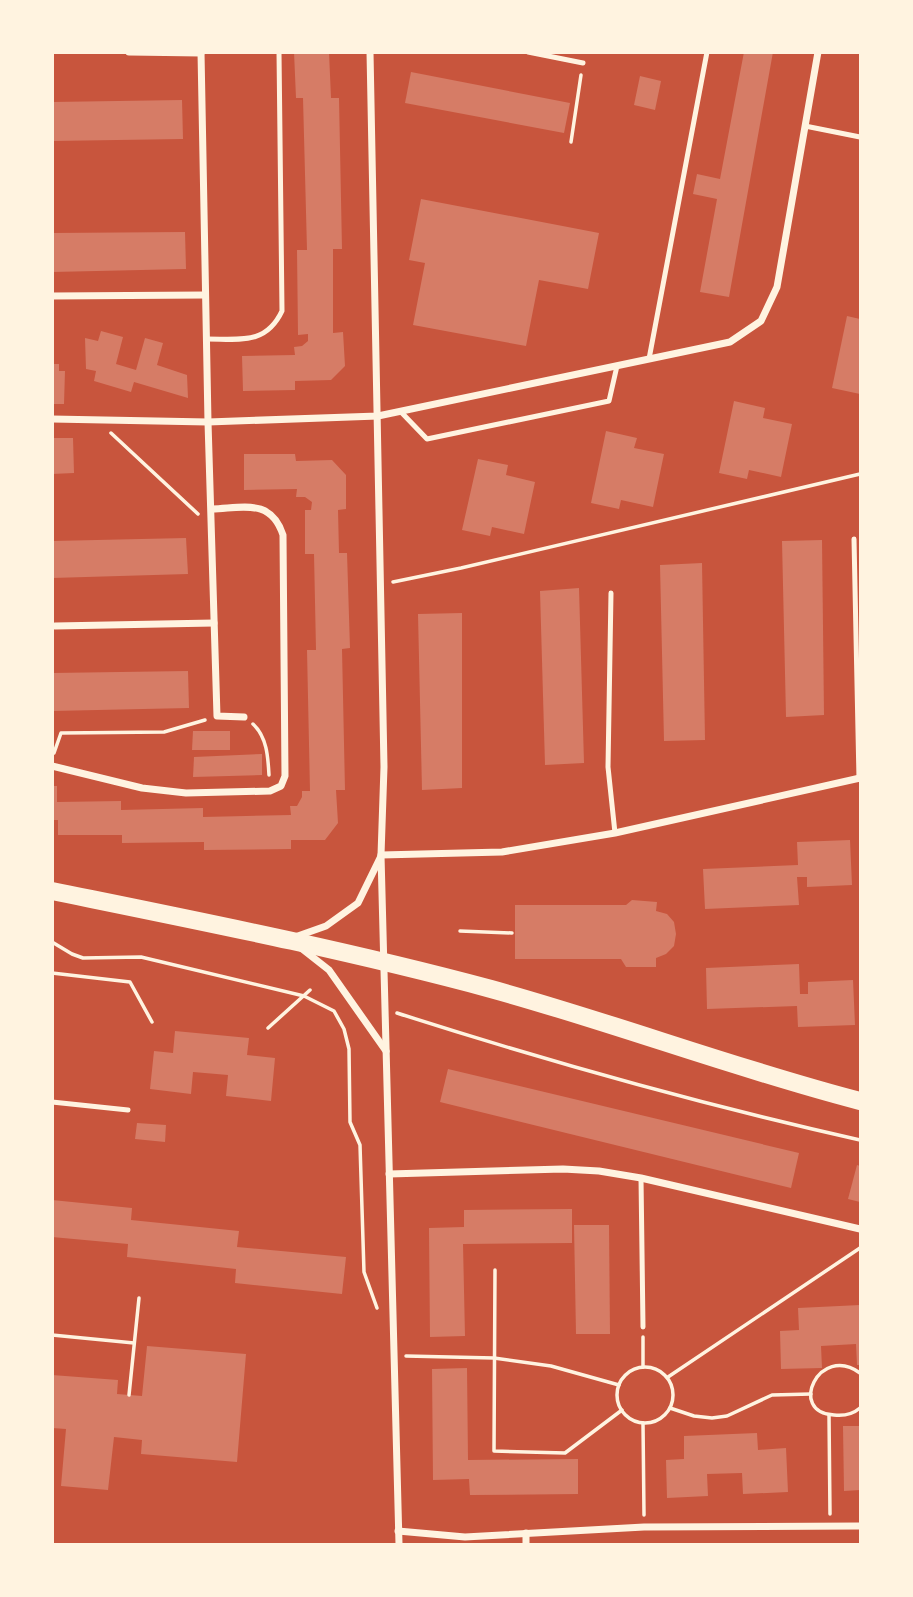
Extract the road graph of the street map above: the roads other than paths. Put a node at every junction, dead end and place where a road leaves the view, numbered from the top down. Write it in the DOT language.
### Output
graph roads {
  1 [pos="129,52"];
  2 [pos="279,52"];
  3 [pos="370,52"];
  4 [pos="528,52"];
  5 [pos="707,52"];
  6 [pos="818,52"];
  7 [pos="201,53"];
  8 [pos="583,63"];
  9 [pos="805,126"];
  10 [pos="860,137"];
  11 [pos="205,295"];
  12 [pos="52,296"];
  13 [pos="206,339"];
  14 [pos="649,359"];
  15 [pos="617,366"];
  16 [pos="401,412"];
  17 [pos="378,416"];
  18 [pos="52,419"];
  19 [pos="208,422"];
  20 [pos="212,509"];
  21 [pos="854,539"];
  22 [pos="611,593"];
  23 [pos="214,623"];
  24 [pos="55,626"];
  25 [pos="244,717"];
  26 [pos="52,766"];
  27 [pos="860,779"];
  28 [pos="615,833"];
  29 [pos="382,855"];
  30 [pos="52,891"];
  31 [pos="290,939"];
  32 [pos="384,961"];
  33 [pos="386,1052"];
  34 [pos="860,1101"];
  35 [pos="52,1102"];
  36 [pos="128,1110"];
  37 [pos="389,1174"];
  38 [pos="641,1178"];
  39 [pos="860,1229"];
  40 [pos="643,1327"];
  41 [pos="860,1526"];
  42 [pos="398,1531"];
  43 [pos="526,1533"];
  44 [pos="399,1545"];
  45 [pos="526,1545"];
  1 -- 7 [label="street"];
  2 -- 13 [label="lane"];
  3 -- 17 [label="street"];
  4 -- 8 [label="lane"];
  5 -- 14 [label="lane"];
  6 -- 9 [label="street"];
  7 -- 11 [label="street"];
  9 -- 10 [label="lane"];
  9 -- 14 [label="street"];
  11 -- 12 [label="street"];
  11 -- 13 [label="street"];
  13 -- 19 [label="street"];
  14 -- 15 [label="street"];
  15 -- 16 [label="street"];
  15 -- 16 [label="lane"];
  16 -- 17 [label="street"];
  17 -- 19 [label="street"];
  17 -- 29 [label="street"];
  18 -- 19 [label="street"];
  19 -- 20 [label="street"];
  20 -- 23 [label="street"];
  20 -- 26 [label="street"];
  21 -- 27 [label="lane"];
  22 -- 28 [label="lane"];
  23 -- 24 [label="street"];
  23 -- 25 [label="street"];
  27 -- 28 [label="street"];
  28 -- 29 [label="street"];
  29 -- 31 [label="street"];
  29 -- 32 [label="street"];
  30 -- 31 [label="main road"];
  31 -- 32 [label="main road"];
  31 -- 33 [label="street"];
  32 -- 33 [label="street"];
  32 -- 34 [label="main road"];
  33 -- 37 [label="street"];
  35 -- 36 [label="lane"];
  37 -- 38 [label="street"];
  37 -- 42 [label="street"];
  38 -- 39 [label="street"];
  38 -- 40 [label="lane"];
  41 -- 43 [label="street"];
  42 -- 43 [label="street"];
  42 -- 44 [label="street"];
  43 -- 45 [label="street"];
}
